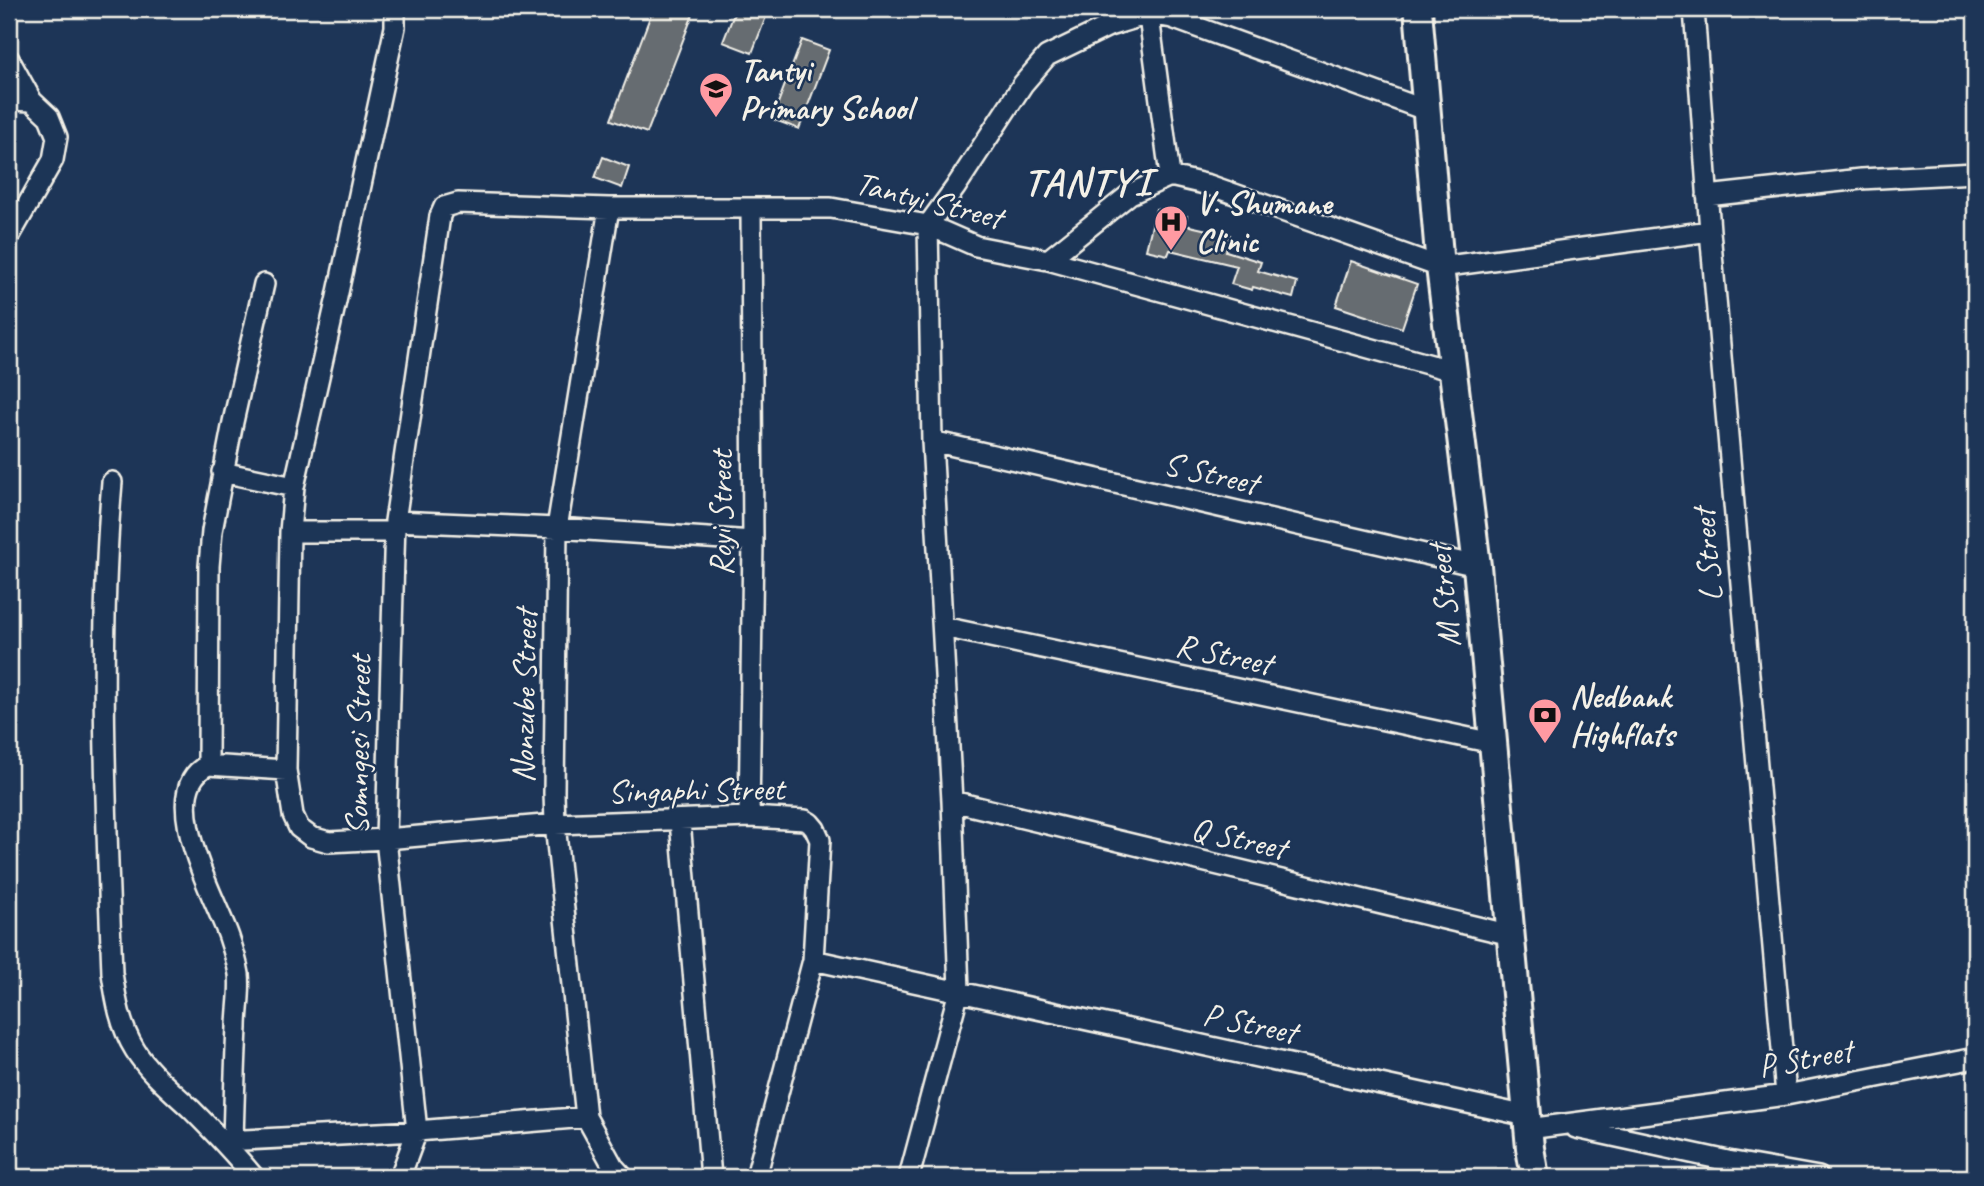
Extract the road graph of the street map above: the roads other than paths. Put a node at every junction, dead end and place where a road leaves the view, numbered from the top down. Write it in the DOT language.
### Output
graph roads {
  1 [pos="395,9"];
  2 [pos="1419,9"];
  3 [pos="1694,9"];
  4 [pos="1149,11"];
  5 [pos="9,59"];
  6 [pos="9,100"];
  7 [pos="32,101"];
  8 [pos="1428,111"];
  9 [pos="1975,173"];
  10 [pos="1170,176"];
  11 [pos="1707,196"];
  12 [pos="458,203"];
  13 [pos="609,208"];
  14 [pos="751,209"];
  15 [pos="928,225"];
  16 [pos="1710,231"];
  17 [pos="9,237"];
  18 [pos="1048,260"];
  19 [pos="1440,267"];
  20 [pos="264,284"];
  21 [pos="1453,371"];
  22 [pos="932,441"];
  23 [pos="222,472"];
  24 [pos="112,482"];
  25 [pos="294,487"];
  26 [pos="395,527"];
  27 [pos="557,528"];
  28 [pos="290,532"];
  29 [pos="753,541"];
  30 [pos="1477,566"];
  31 [pos="943,627"];
  32 [pos="1493,743"];
  33 [pos="208,765"];
  34 [pos="286,770"];
  35 [pos="953,802"];
  36 [pos="749,817"];
  37 [pos="680,821"];
  38 [pos="555,824"];
  39 [pos="386,839"];
  40 [pos="1511,935"];
  41 [pos="813,960"];
  42 [pos="959,991"];
  43 [pos="1975,1058"];
  44 [pos="1786,1095"];
  45 [pos="586,1117"];
  46 [pos="1561,1125"];
  47 [pos="417,1131"];
  48 [pos="1528,1131"];
  49 [pos="228,1141"];
  50 [pos="254,1177"];
  51 [pos="400,1177"];
  52 [pos="623,1177"];
  53 [pos="711,1177"];
  54 [pos="755,1177"];
  55 [pos="909,1177"];
  56 [pos="1521,1177"];
  57 [pos="1535,1177"];
  58 [pos="1819,1177"];
  1 -- 25 [label="street, Singaphi Street"];
  2 -- 8 [label="street, M Street"];
  3 -- 11 [label="street, L Street"];
  4 -- 8 [label="street"];
  4 -- 10 [label="street"];
  4 -- 15 [label="street"];
  5 -- 7 [label="street"];
  6 -- 7 [label="street"];
  7 -- 17 [label="street"];
  8 -- 19 [label="street, M Street"];
  9 -- 11 [label="street"];
  10 -- 18 [label="street"];
  10 -- 19 [label="street"];
  11 -- 16 [label="street, L Street"];
  12 -- 13 [label="street, Tantyi Street"];
  12 -- 26 [label="street, Somngesi Street"];
  13 -- 14 [label="street, Tantyi Street"];
  13 -- 27 [label="street, Nonzube Street"];
  14 -- 15 [label="street, Tantyi Street"];
  14 -- 29 [label="street, Royi Street"];
  15 -- 18 [label="street, Tantyi Street"];
  15 -- 22 [label="street"];
  16 -- 19 [label="street"];
  16 -- 44 [label="street, L Street"];
  18 -- 21 [label="street, Tantyi Street"];
  19 -- 21 [label="street, M Street"];
  20 -- 23 [label="street"];
  21 -- 30 [label="street, M Street"];
  22 -- 30 [label="street, S Street"];
  22 -- 31 [label="street"];
  23 -- 25 [label="street"];
  23 -- 33 [label="street"];
  24 -- 49 [label="street"];
  25 -- 28 [label="street, Singaphi Street"];
  26 -- 27 [label="street"];
  26 -- 28 [label="street"];
  26 -- 39 [label="street, Somngesi Street"];
  27 -- 29 [label="street"];
  27 -- 38 [label="street, Nonzube Street"];
  28 -- 34 [label="street, Singaphi Street"];
  29 -- 36 [label="street, Royi Street"];
  30 -- 32 [label="street, M Street"];
  31 -- 32 [label="street, R Street"];
  31 -- 35 [label="street"];
  32 -- 40 [label="street, M Street"];
  33 -- 34 [label="street"];
  33 -- 49 [label="street"];
  34 -- 39 [label="street, Singaphi Street"];
  35 -- 40 [label="street, Q Street"];
  35 -- 42 [label="street"];
  36 -- 37 [label="street, Singaphi Street"];
  36 -- 41 [label="street, Singaphi Street"];
  37 -- 38 [label="street, Singaphi Street"];
  37 -- 53 [label="street"];
  38 -- 39 [label="street, Singaphi Street"];
  38 -- 45 [label="street, Nonzube Street"];
  39 -- 47 [label="street, Somngesi Street"];
  40 -- 48 [label="street, M Street"];
  41 -- 42 [label="street, P Street"];
  41 -- 54 [label="street, Singaphi Street"];
  42 -- 48 [label="street, P Street"];
  42 -- 55 [label="street"];
  43 -- 44 [label="street, P Street"];
  44 -- 46 [label="street, P Street"];
  45 -- 47 [label="street"];
  45 -- 52 [label="street, Nonzube Street"];
  46 -- 48 [label="street, P Street"];
  46 -- 58 [label="street, P Street"];
  47 -- 49 [label="street"];
  47 -- 51 [label="street"];
  48 -- 56 [label="street"];
  48 -- 57 [label="street, M Street"];
  49 -- 50 [label="street"];
}
